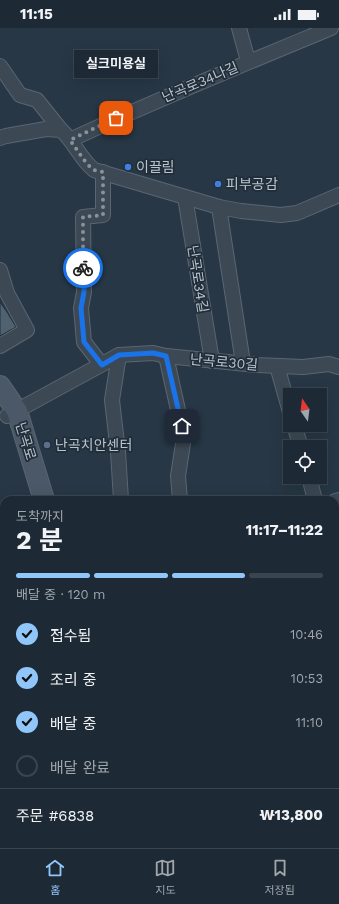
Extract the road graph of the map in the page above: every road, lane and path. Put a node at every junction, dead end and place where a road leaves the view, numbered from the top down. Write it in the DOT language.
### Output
graph roads {
  1 [pos="239,28"];
  2 [pos="331,28"];
  3 [pos="336,28"];
  4 [pos="312,32"];
  5 [pos="339,34"];
  6 [pos="248,61"];
  7 [pos="0,66"];
  8 [pos="66,135"];
  9 [pos="0,138"];
  10 [pos="103,172"];
  11 [pos="339,195"];
  12 [pos="185,197"];
  13 [pos="219,207"];
  14 [pos="0,270"];
  15 [pos="0,346"];
  16 [pos="119,355"];
  17 [pos="166,356"];
  18 [pos="212,361"];
  19 [pos="244,363"];
  20 [pos="101,364"];
  21 [pos="277,366"];
  22 [pos="339,367"];
  23 [pos="283,388"];
  24 [pos="4,399"];
  25 [pos="311,484"];
  26 [pos="34,496"];
  27 [pos="42,496"];
  28 [pos="120,496"];
  29 [pos="180,496"];
  30 [pos="314,496"];
  1 -- 6 [label="street"];
  2 -- 4 [label="street, 난곡로34나길"];
  3 -- 5 [label="street"];
  4 -- 6 [label="street, 난곡로34나길"];
  6 -- 8 [label="street, 난곡로34나길"];
  7 -- 8 [label="street"];
  8 -- 9 [label="street"];
  8 -- 10 [label="street"];
  10 -- 12 [label="street"];
  10 -- 20 [label="street"];
  11 -- 13 [label="street"];
  12 -- 13 [label="street"];
  12 -- 18 [label="street, 난곡로34길"];
  13 -- 19 [label="street"];
  14 -- 15 [label="street"];
  16 -- 17 [label="street, 난곡로30길"];
  16 -- 20 [label="street, 난곡로30길"];
  16 -- 28 [label="street"];
  17 -- 18 [label="street, 난곡로30길"];
  17 -- 29 [label="street"];
  18 -- 19 [label="street, 난곡로30길"];
  19 -- 21 [label="street, 난곡로30길"];
  20 -- 24 [label="street, 난곡로30길"];
  21 -- 22 [label="street, 난곡로30길"];
  21 -- 23 [label="street, 난곡로30길"];
  24 -- 26 [label="main road, 난곡로"];
  24 -- 27 [label="main road, 난곡로"];
  25 -- 30 [label="street"];
}
